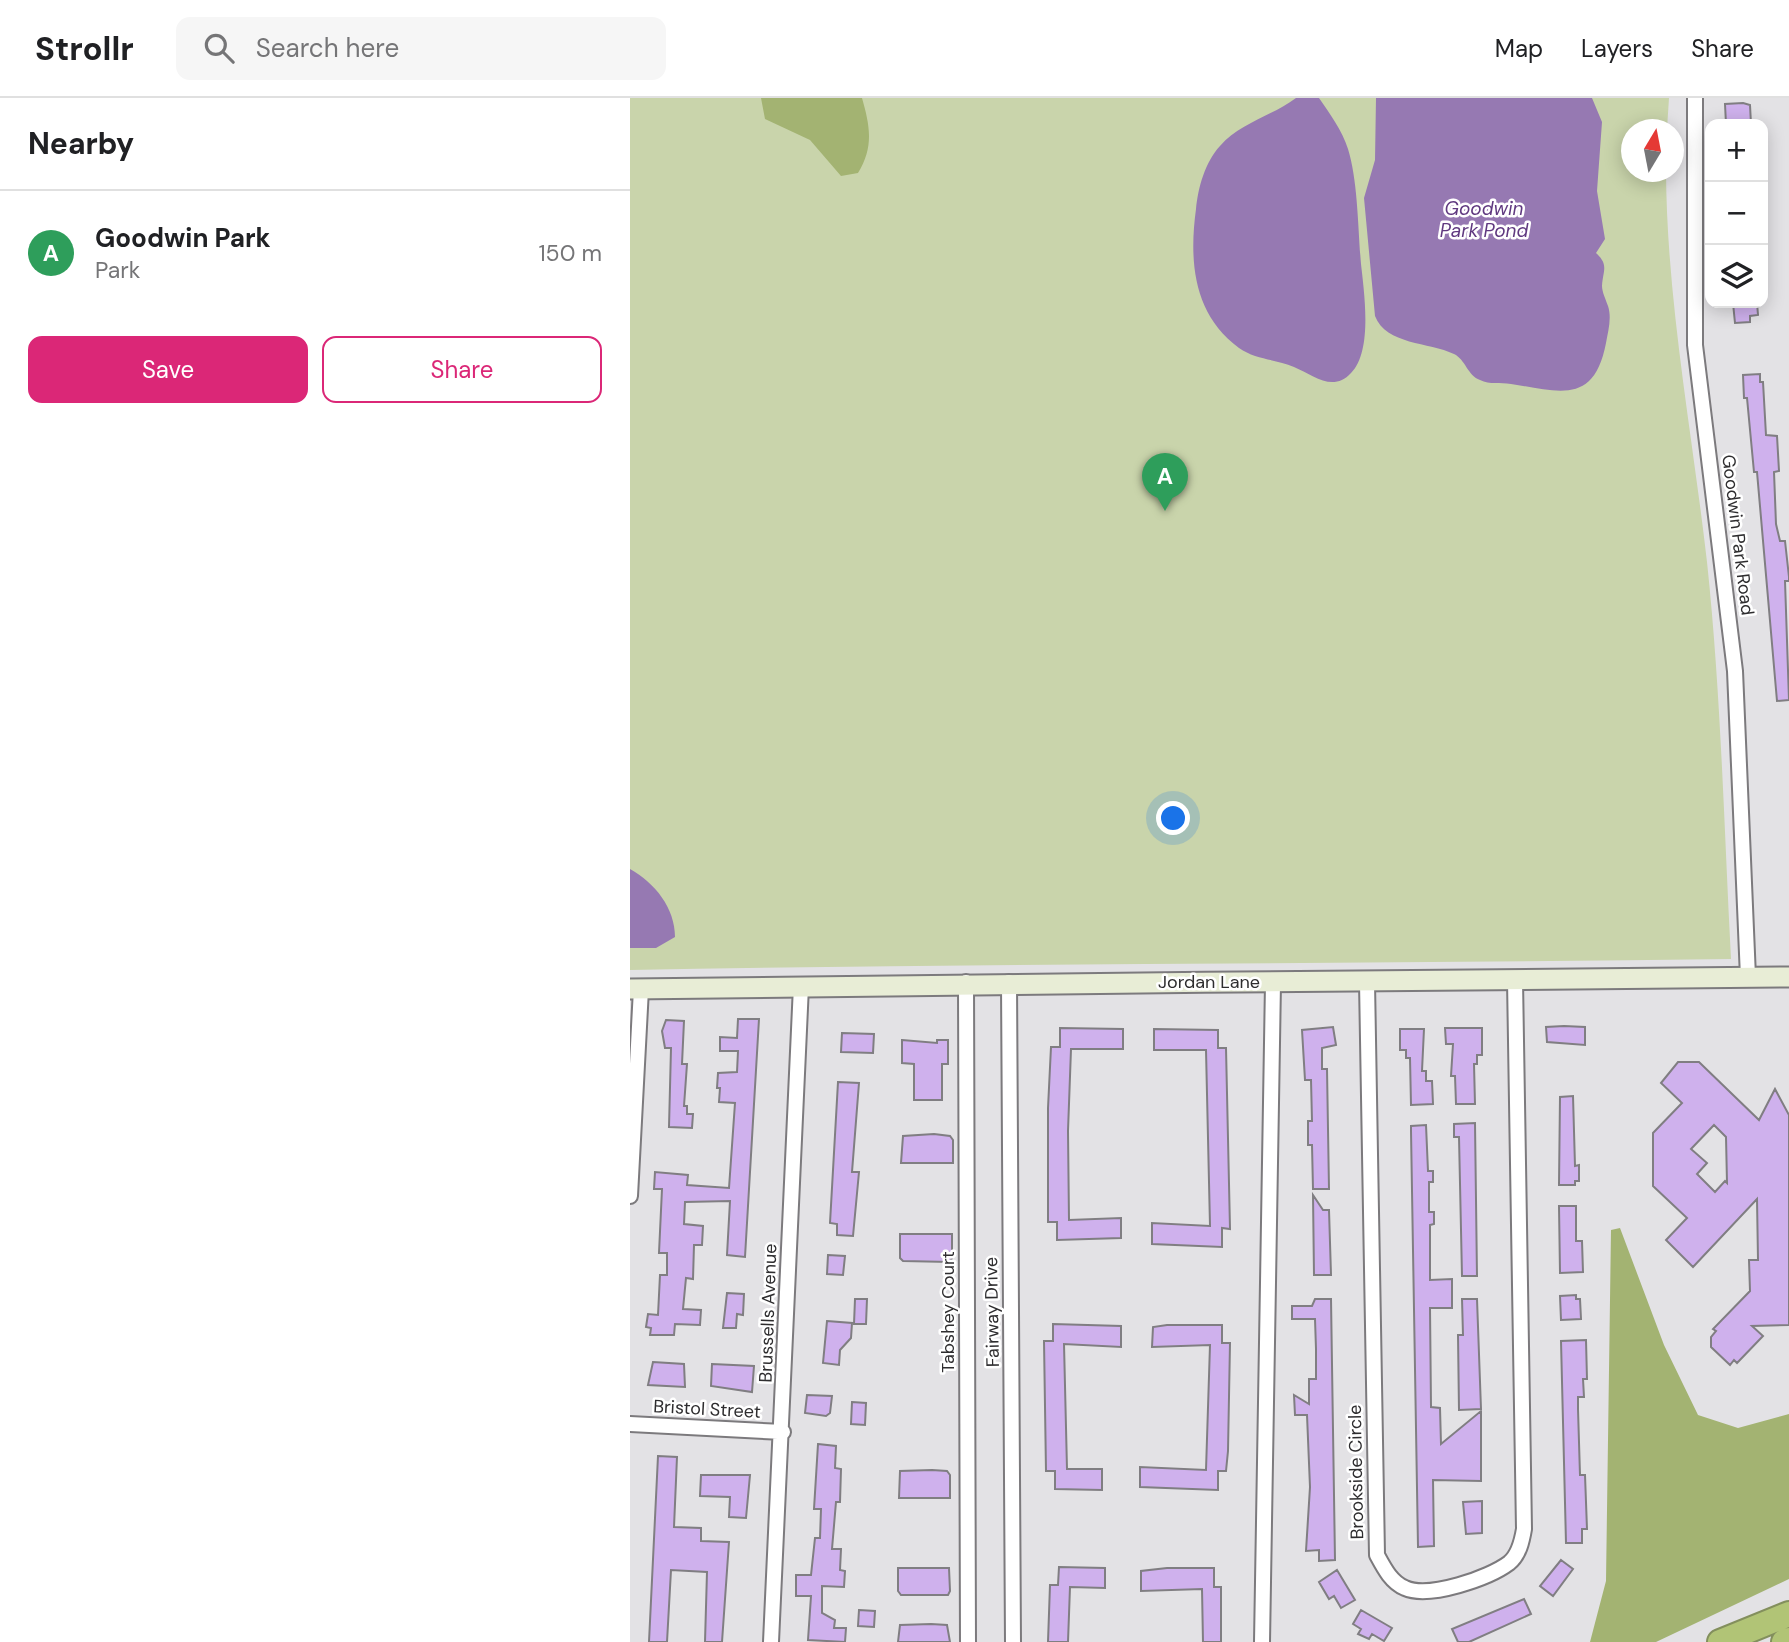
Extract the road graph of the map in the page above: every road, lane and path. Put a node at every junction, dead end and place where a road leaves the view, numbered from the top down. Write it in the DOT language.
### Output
graph roads {
  1 [pos="1695,98"];
  2 [pos="1748,977"];
  3 [pos="1789,977"];
  4 [pos="1515,980"];
  5 [pos="965,982"];
  6 [pos="1009,982"];
  7 [pos="1367,982"];
  8 [pos="1273,983"];
  9 [pos="801,986"];
  10 [pos="635,989"];
  11 [pos="630,1196"];
  12 [pos="630,1424"];
  13 [pos="783,1432"];
  14 [pos="1789,1614"];
  15 [pos="1789,1640"];
  16 [pos="771,1642"];
  17 [pos="968,1642"];
  18 [pos="1013,1642"];
  19 [pos="1262,1642"];
  20 [pos="1720,1642"];
  21 [pos="1784,1642"];
  1 -- 2 [label="street, Goodwin Park Road"];
  2 -- 3 [label="main road, Jordan Lane"];
  2 -- 4 [label="main road, Jordan Lane"];
  4 -- 7 [label="main road, Jordan Lane"];
  4 -- 7 [label="street, Brookside Circle"];
  5 -- 6 [label="main road, Jordan Lane"];
  5 -- 9 [label="main road, Jordan Lane"];
  5 -- 17 [label="street, Tabshey Court"];
  6 -- 8 [label="main road, Jordan Lane"];
  6 -- 18 [label="street, Fairway Drive"];
  7 -- 8 [label="main road, Jordan Lane"];
  8 -- 19 [label="street"];
  9 -- 10 [label="main road, Jordan Lane"];
  9 -- 13 [label="street, Brussells Avenue"];
  10 -- 11 [label="street"];
  12 -- 13 [label="street, Bristol Street"];
  13 -- 16 [label="street, Brussells Avenue"];
  14 -- 20 [label="highway"];
  15 -- 21 [label="highway"];
}
